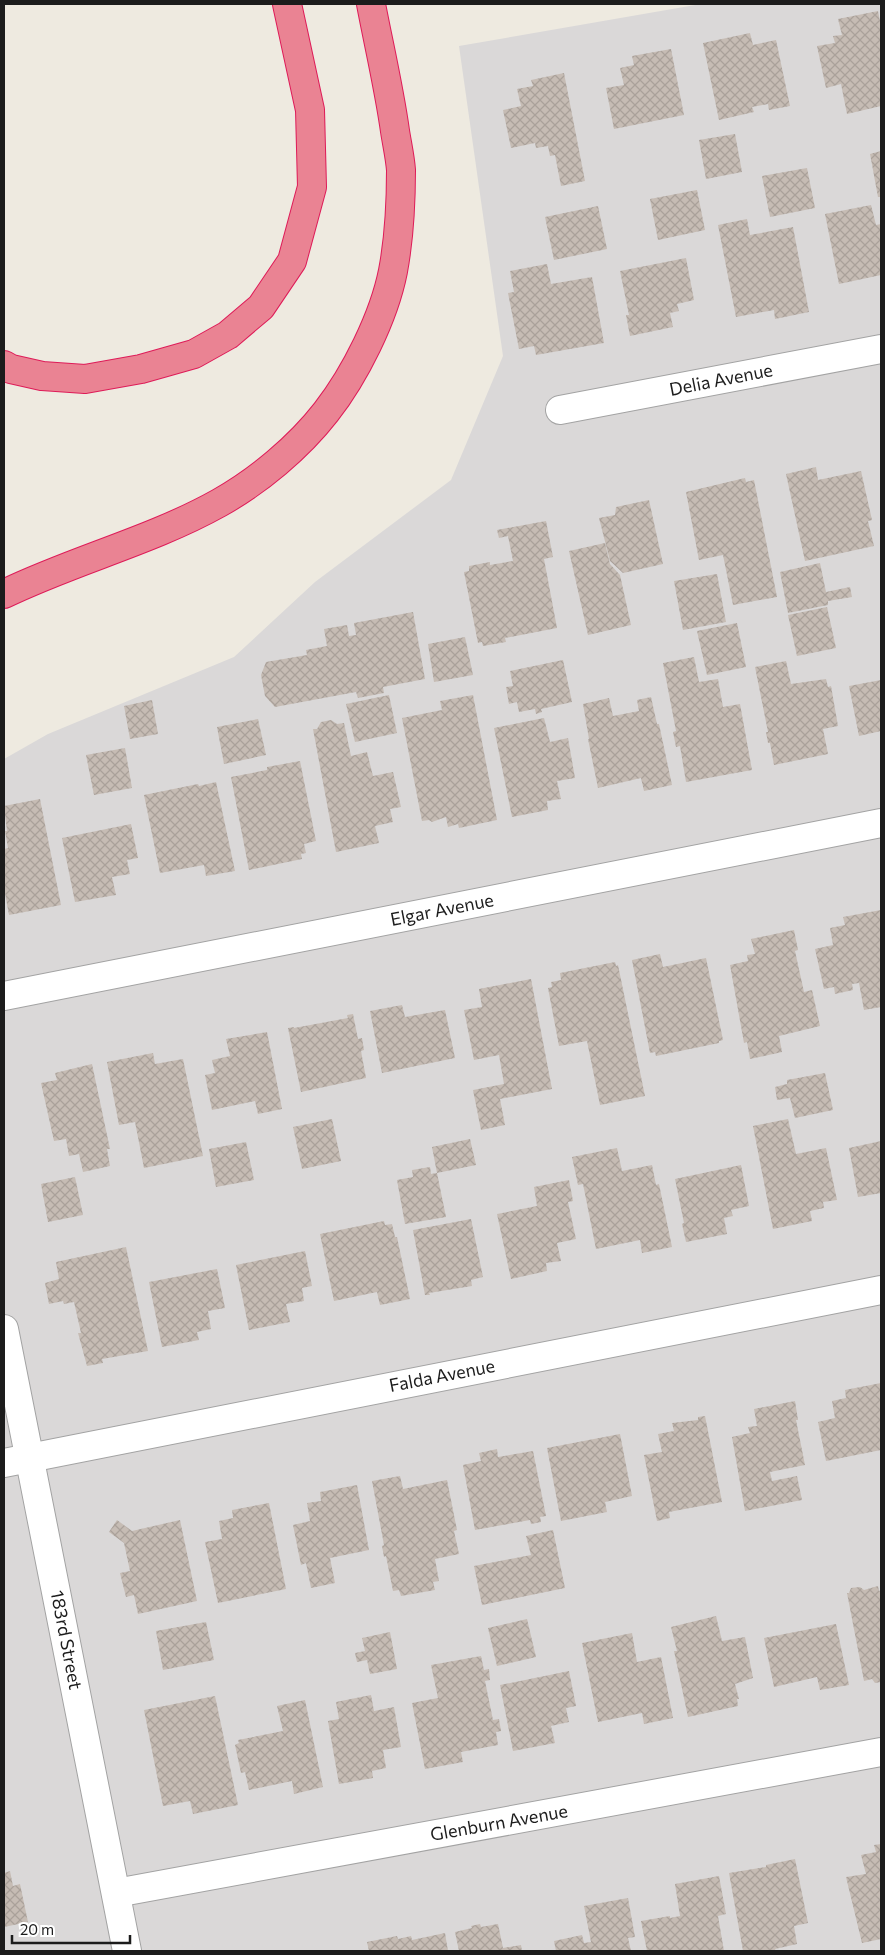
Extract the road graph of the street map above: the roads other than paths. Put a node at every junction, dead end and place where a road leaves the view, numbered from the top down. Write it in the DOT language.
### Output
graph roads {
  1 [pos="287,4"];
  2 [pos="371,4"];
  3 [pos="881,349"];
  4 [pos="4,365"];
  5 [pos="560,410"];
  6 [pos="4,594"];
  7 [pos="881,823"];
  8 [pos="4,996"];
  9 [pos="881,1290"];
  10 [pos="4,1328"];
  11 [pos="17,1461"];
  12 [pos="881,1752"];
  13 [pos="116,1893"];
  14 [pos="127,1951"];
  1 -- 4 [label="highway"];
  2 -- 6 [label="highway"];
  3 -- 5 [label="street, Delia Avenue"];
  7 -- 8 [label="street, Elgar Avenue"];
  9 -- 11 [label="street, Falda Avenue"];
  10 -- 11 [label="street, 183rd Street"];
  11 -- 13 [label="street, 183rd Street"];
  12 -- 13 [label="street, Glenburn Avenue"];
  13 -- 14 [label="street, 183rd Street"];
}
